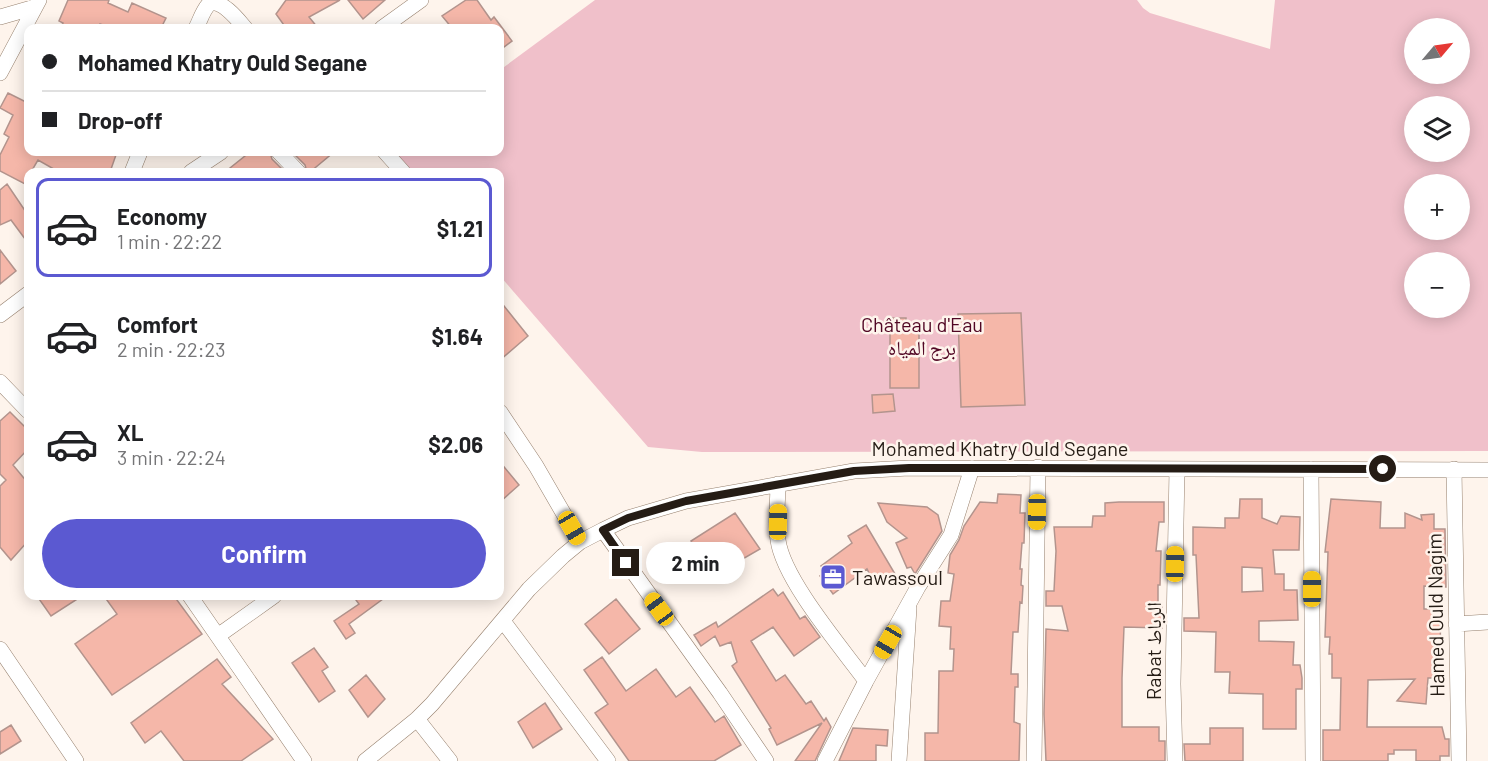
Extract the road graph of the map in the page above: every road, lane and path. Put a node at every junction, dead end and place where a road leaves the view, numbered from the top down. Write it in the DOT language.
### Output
graph roads {
  1 [pos="421,0"];
  2 [pos="37,3"];
  3 [pos="0,17"];
  4 [pos="26,24"];
  5 [pos="198,24"];
  6 [pos="242,24"];
  7 [pos="388,24"];
  8 [pos="24,28"];
  9 [pos="0,74"];
  10 [pos="215,156"];
  11 [pos="283,156"];
  12 [pos="389,156"];
  13 [pos="197,168"];
  14 [pos="294,168"];
  15 [pos="399,168"];
  16 [pos="24,297"];
  17 [pos="0,315"];
  18 [pos="0,382"];
  19 [pos="24,407"];
  20 [pos="504,422"];
  21 [pos="1038,467"];
  22 [pos="972,468"];
  23 [pos="1177,469"];
  24 [pos="1311,469"];
  25 [pos="1454,469"];
  26 [pos="1488,470"];
  27 [pos="778,484"];
  28 [pos="603,530"];
  29 [pos="580,542"];
  30 [pos="192,600"];
  31 [pos="268,600"];
  32 [pos="909,605"];
  33 [pos="503,621"];
  34 [pos="1488,622"];
  35 [pos="1456,624"];
  36 [pos="219,635"];
  37 [pos="0,649"];
  38 [pos="866,681"];
  39 [pos="417,719"];
  40 [pos="76,761"];
  41 [pos="304,761"];
  42 [pos="364,761"];
  43 [pos="450,761"];
  44 [pos="608,761"];
  45 [pos="766,761"];
  46 [pos="825,761"];
  47 [pos="899,761"];
  48 [pos="1034,761"];
  49 [pos="1175,761"];
  50 [pos="1313,761"];
  51 [pos="1459,761"];
  1 -- 7 [label="street"];
  2 -- 3 [label="street"];
  2 -- 4 [label="street"];
  5 -- 6 [label="street"];
  8 -- 9 [label="street"];
  10 -- 13 [label="street"];
  11 -- 14 [label="street"];
  12 -- 15 [label="street"];
  16 -- 17 [label="street"];
  18 -- 19 [label="street"];
  20 -- 29 [label="street"];
  21 -- 22 [label="street, Mohamed Khatry Ould Segane"];
  21 -- 23 [label="street, Mohamed Khatry Ould Segane"];
  21 -- 48 [label="street"];
  22 -- 27 [label="street, Mohamed Khatry Ould Segane"];
  22 -- 32 [label="street"];
  23 -- 24 [label="street, Mohamed Khatry Ould Segane"];
  23 -- 49 [label="street, Rabat الرباط"];
  24 -- 25 [label="street, Mohamed Khatry Ould Segane"];
  24 -- 50 [label="street"];
  25 -- 26 [label="street, Mohamed Khatry Ould Segane"];
  25 -- 35 [label="street, Hamed Ould Nagim"];
  27 -- 28 [label="street, Mohamed Khatry Ould Segane"];
  27 -- 38 [label="street"];
  28 -- 29 [label="street, Mohamed Khatry Ould Segane"];
  28 -- 45 [label="street"];
  29 -- 33 [label="street, Mohamed Khatry Ould Segane"];
  30 -- 36 [label="street"];
  31 -- 36 [label="street"];
  32 -- 38 [label="street"];
  32 -- 47 [label="street"];
  33 -- 39 [label="street, Mohamed Khatry Ould Segane"];
  33 -- 44 [label="street"];
  34 -- 35 [label="street"];
  35 -- 51 [label="street, Hamed Ould Nagim"];
  36 -- 41 [label="street"];
  37 -- 40 [label="street"];
  38 -- 46 [label="street"];
  39 -- 42 [label="street, Mohamed Khatry Ould Segane"];
  39 -- 43 [label="street"];
}
